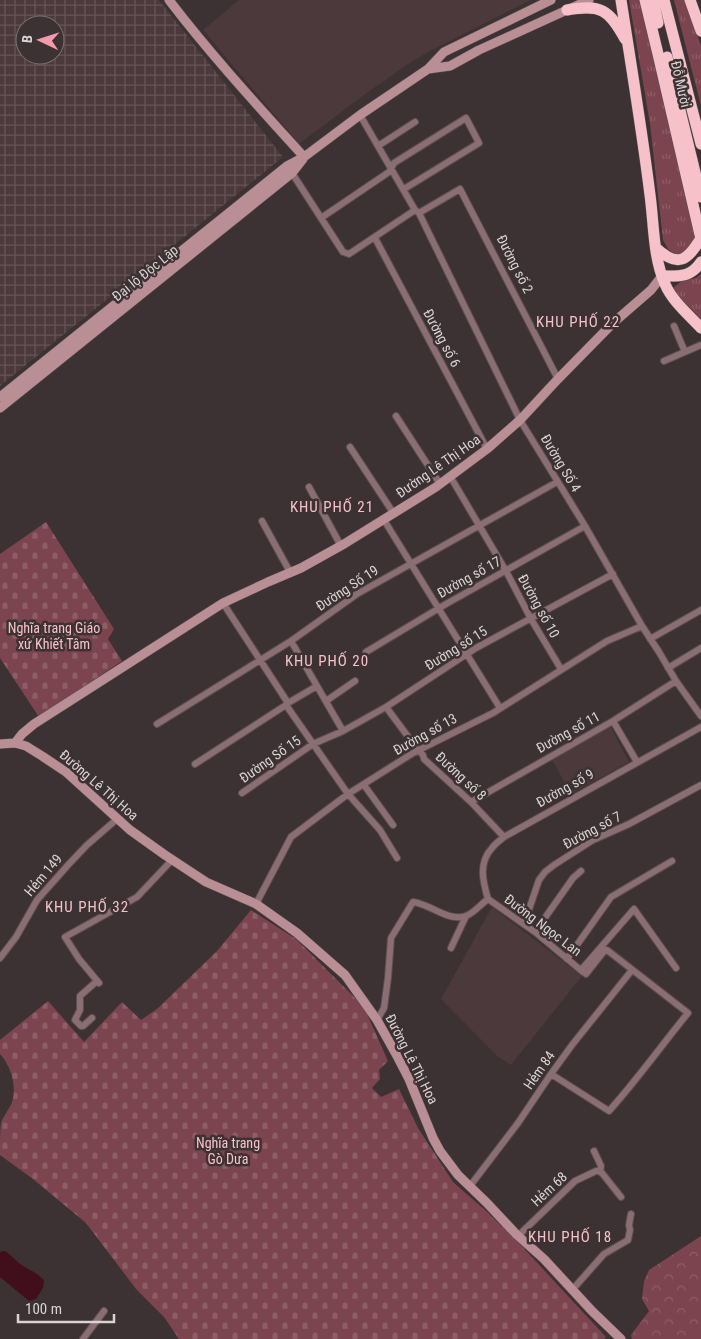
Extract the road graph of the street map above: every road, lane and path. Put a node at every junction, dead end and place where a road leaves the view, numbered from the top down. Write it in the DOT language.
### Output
graph roads {
  1 [pos="169,0"];
  2 [pos="551,0"];
  3 [pos="589,0"];
  4 [pos="621,0"];
  5 [pos="645,0"];
  6 [pos="653,0"];
  7 [pos="664,0"];
  8 [pos="671,0"];
  9 [pos="690,0"];
  10 [pos="695,0"];
  11 [pos="567,10"];
  12 [pos="701,16"];
  13 [pos="701,31"];
  14 [pos="628,46"];
  15 [pos="671,52"];
  16 [pos="428,69"];
  17 [pos="360,115"];
  18 [pos="701,120"];
  19 [pos="416,122"];
  20 [pos="701,144"];
  21 [pos="378,146"];
  22 [pos="304,156"];
  23 [pos="392,168"];
  24 [pos="292,173"];
  25 [pos="404,190"];
  26 [pos="701,197"];
  27 [pos="417,211"];
  28 [pos="321,218"];
  29 [pos="374,238"];
  30 [pos="701,238"];
  31 [pos="656,248"];
  32 [pos="701,262"];
  33 [pos="662,276"];
  34 [pos="674,326"];
  35 [pos="701,328"];
  36 [pos="701,345"];
  37 [pos="685,352"];
  38 [pos="664,361"];
  39 [pos="558,379"];
  40 [pos="0,397"];
  41 [pos="0,408"];
  42 [pos="396,416"];
  43 [pos="520,420"];
  44 [pos="350,447"];
  45 [pos="488,449"];
  46 [pos="450,476"];
  47 [pos="557,482"];
  48 [pos="440,484"];
  49 [pos="309,487"];
  50 [pos="394,514"];
  51 [pos="384,520"];
  52 [pos="262,521"];
  53 [pos="479,525"];
  54 [pos="585,526"];
  55 [pos="341,546"];
  56 [pos="411,563"];
  57 [pos="506,571"];
  58 [pos="290,572"];
  59 [pos="613,574"];
  60 [pos="224,603"];
  61 [pos="439,608"];
  62 [pos="701,610"];
  63 [pos="531,619"];
  64 [pos="642,626"];
  65 [pos="650,639"];
  66 [pos="291,640"];
  67 [pos="701,648"];
  68 [pos="366,652"];
  69 [pos="467,654"];
  70 [pos="260,661"];
  71 [pos="668,668"];
  72 [pos="562,670"];
  73 [pos="676,681"];
  74 [pos="355,682"];
  75 [pos="317,686"];
  76 [pos="326,701"];
  77 [pos="287,704"];
  78 [pos="386,707"];
  79 [pos="500,708"];
  80 [pos="701,716"];
  81 [pos="613,721"];
  82 [pos="157,724"];
  83 [pos="701,727"];
  84 [pos="343,731"];
  85 [pos="15,743"];
  86 [pos="0,744"];
  87 [pos="313,744"];
  88 [pos="418,750"];
  89 [pos="637,762"];
  90 [pos="195,764"];
  91 [pos="364,784"];
  92 [pos="701,785"];
  93 [pos="242,793"];
  94 [pos="348,794"];
  95 [pos="471,802"];
  96 [pos="117,819"];
  97 [pos="393,825"];
  98 [pos="504,837"];
  99 [pos="397,858"];
  100 [pos="172,860"];
  101 [pos="672,861"];
  102 [pos="581,871"];
  103 [pos="488,899"];
  104 [pos="256,904"];
  105 [pos="466,916"];
  106 [pos="524,924"];
  107 [pos="535,932"];
  108 [pos="451,948"];
  109 [pos="0,958"];
  110 [pos="567,959"];
  111 [pos="676,968"];
  112 [pos="632,970"];
  113 [pos="583,972"];
  114 [pos="92,1018"];
  115 [pos="377,1020"];
  116 [pos="551,1074"];
  117 [pos="594,1151"];
  118 [pos="600,1172"];
  119 [pos="470,1186"];
  120 [pos="621,1196"];
  121 [pos="631,1214"];
  122 [pos="518,1236"];
  123 [pos="573,1289"];
  124 [pos="104,1311"];
  125 [pos="83,1339"];
  126 [pos="621,1339"];
  1 -- 22 [label="street"];
  2 -- 16 [label="street, Đại lộ Độc Lập"];
  3 -- 11 [label="street, Đại lộ Độc Lập"];
  4 -- 14 [label="highway"];
  5 -- 15 [label="highway"];
  6 -- 15 [label="highway"];
  7 -- 15 [label="highway"];
  8 -- 15 [label="highway"];
  9 -- 13 [label="highway"];
  10 -- 12 [label="highway"];
  11 -- 14 [label="highway"];
  11 -- 16 [label="street, Đại lộ Độc Lập"];
  14 -- 31 [label="highway"];
  15 -- 18 [label="highway, Đỗ Mười"];
  15 -- 20 [label="highway, Đỗ Mười"];
  15 -- 26 [label="highway, Đỗ Mười"];
  15 -- 30 [label="highway, Đỗ Mười"];
  16 -- 17 [label="street, Đại lộ Độc Lập"];
  17 -- 21 [label="street, Đường Số 4"];
  17 -- 22 [label="street, Đại lộ Độc Lập"];
  19 -- 21 [label="street"];
  21 -- 23 [label="street, Đường Số 4"];
  22 -- 24 [label="street, Đại lộ Độc Lập"];
  22 -- 40 [label="street, Đại lộ Độc Lập"];
  23 -- 25 [label="street, Đường Số 4"];
  23 -- 25 [label="street"];
  23 -- 28 [label="street"];
  24 -- 28 [label="street"];
  24 -- 41 [label="street, Đại lộ Độc Lập"];
  25 -- 27 [label="street, Đường Số 4"];
  27 -- 29 [label="street"];
  27 -- 39 [label="street, Đường số 2"];
  27 -- 43 [label="street, Đường Số 4"];
  28 -- 29 [label="street"];
  29 -- 45 [label="street, Đường số 6"];
  30 -- 31 [label="highway"];
  31 -- 33 [label="highway"];
  32 -- 33 [label="highway"];
  33 -- 35 [label="highway"];
  33 -- 39 [label="street, Đường Lê Thị Hoa"];
  34 -- 37 [label="street"];
  36 -- 37 [label="street"];
  37 -- 38 [label="street"];
  39 -- 43 [label="street, Đường Lê Thị Hoa"];
  42 -- 48 [label="street"];
  43 -- 45 [label="street, Đường Lê Thị Hoa"];
  43 -- 47 [label="street, Đường Số 4"];
  44 -- 50 [label="street"];
  45 -- 46 [label="street, Đường Lê Thị Hoa"];
  46 -- 48 [label="street, Đường Lê Thị Hoa"];
  46 -- 53 [label="street, Đường số 10"];
  47 -- 53 [label="street, Đường Số 19"];
  47 -- 54 [label="street, Đường Số 4"];
  48 -- 50 [label="street, Đường Lê Thị Hoa"];
  49 -- 55 [label="street"];
  50 -- 51 [label="street, Đường Lê Thị Hoa"];
  51 -- 55 [label="street, Đường Lê Thị Hoa"];
  51 -- 56 [label="street"];
  52 -- 58 [label="street"];
  53 -- 56 [label="street, Đường Số 19"];
  53 -- 57 [label="street, Đường số 10"];
  54 -- 57 [label="street, Đường số 17"];
  54 -- 59 [label="street, Đường Số 4"];
  55 -- 58 [label="street, Đường Lê Thị Hoa"];
  56 -- 61 [label="street"];
  56 -- 66 [label="street, Đường Số 19"];
  57 -- 61 [label="street, Đường số 17"];
  57 -- 63 [label="street, Đường số 10"];
  58 -- 60 [label="street, Đường Lê Thị Hoa"];
  59 -- 63 [label="street, Đường số 15"];
  59 -- 64 [label="street, Đường Số 4"];
  60 -- 70 [label="street"];
  60 -- 85 [label="street, Đường Lê Thị Hoa"];
  61 -- 68 [label="street, Đường số 17"];
  61 -- 69 [label="street"];
  62 -- 65 [label="street"];
  63 -- 69 [label="street, Đường số 15"];
  63 -- 72 [label="street, Đường số 10"];
  64 -- 65 [label="street, Đường Số 4"];
  64 -- 72 [label="street, Đường số 13"];
  65 -- 71 [label="street, Đường Số 4"];
  66 -- 70 [label="street, Đường Số 19"];
  66 -- 75 [label="street"];
  67 -- 71 [label="street"];
  69 -- 78 [label="street, Đường số 15"];
  69 -- 79 [label="street"];
  70 -- 77 [label="street"];
  70 -- 82 [label="street, Đường Số 19"];
  71 -- 73 [label="street, Đường Số 4"];
  72 -- 79 [label="street, Đường số 13"];
  73 -- 80 [label="street, Đường Số 4"];
  73 -- 81 [label="street, Đường số 11"];
  74 -- 76 [label="street"];
  75 -- 76 [label="street"];
  75 -- 77 [label="street"];
  76 -- 84 [label="street"];
  77 -- 87 [label="street"];
  77 -- 90 [label="street"];
  78 -- 84 [label="street, Đường số 15"];
  78 -- 88 [label="street, Đường số 8"];
  79 -- 88 [label="street, Đường số 13"];
  81 -- 89 [label="street"];
  81 -- 95 [label="street, Đường số 11"];
  83 -- 89 [label="street, Đường số 9"];
  84 -- 87 [label="street, Đường số 15"];
  85 -- 86 [label="street"];
  85 -- 96 [label="street, Đường Lê Thị Hoa"];
  87 -- 93 [label="street, Đường Số 15"];
  87 -- 94 [label="street"];
  88 -- 91 [label="street, Đường số 13"];
  88 -- 95 [label="street, Đường số 8"];
  89 -- 98 [label="street, Đường số 9"];
  91 -- 94 [label="street, Đường số 13"];
  91 -- 97 [label="street"];
  92 -- 106 [label="street, Đường số 7"];
  94 -- 99 [label="street"];
  94 -- 104 [label="street, Đường số 13"];
  95 -- 98 [label="street, Đường số 8"];
  96 -- 100 [label="street, Đường Lê Thị Hoa"];
  96 -- 109 [label="street, Hẻm 149"];
  98 -- 103 [label="street, Đường số 9"];
  100 -- 104 [label="street, Đường Lê Thị Hoa"];
  100 -- 114 [label="street"];
  101 -- 110 [label="street"];
  102 -- 107 [label="street"];
  103 -- 105 [label="street"];
  103 -- 106 [label="street, Đường Ngọc Lan"];
  104 -- 115 [label="street, Đường Lê Thị Hoa"];
  105 -- 108 [label="street"];
  105 -- 115 [label="street"];
  106 -- 107 [label="street, Đường Ngọc Lan"];
  107 -- 110 [label="street, Đường Ngọc Lan"];
  110 -- 113 [label="street, Đường Ngọc Lan"];
  111 -- 113 [label="street"];
  112 -- 113 [label="street"];
  112 -- 116 [label="street, Hẻm 84"];
  112 -- 116 [label="street"];
  115 -- 119 [label="street, Đường Lê Thị Hoa"];
  116 -- 119 [label="street, Hẻm 84"];
  117 -- 118 [label="street"];
  118 -- 120 [label="street"];
  118 -- 122 [label="street, Hẻm 68"];
  119 -- 122 [label="street, Đường Lê Thị Hoa"];
  121 -- 123 [label="street"];
  122 -- 123 [label="street, Đường Lê Thị Hoa"];
  123 -- 126 [label="street, Đường Lê Thị Hoa"];
  124 -- 125 [label="street"];
}
